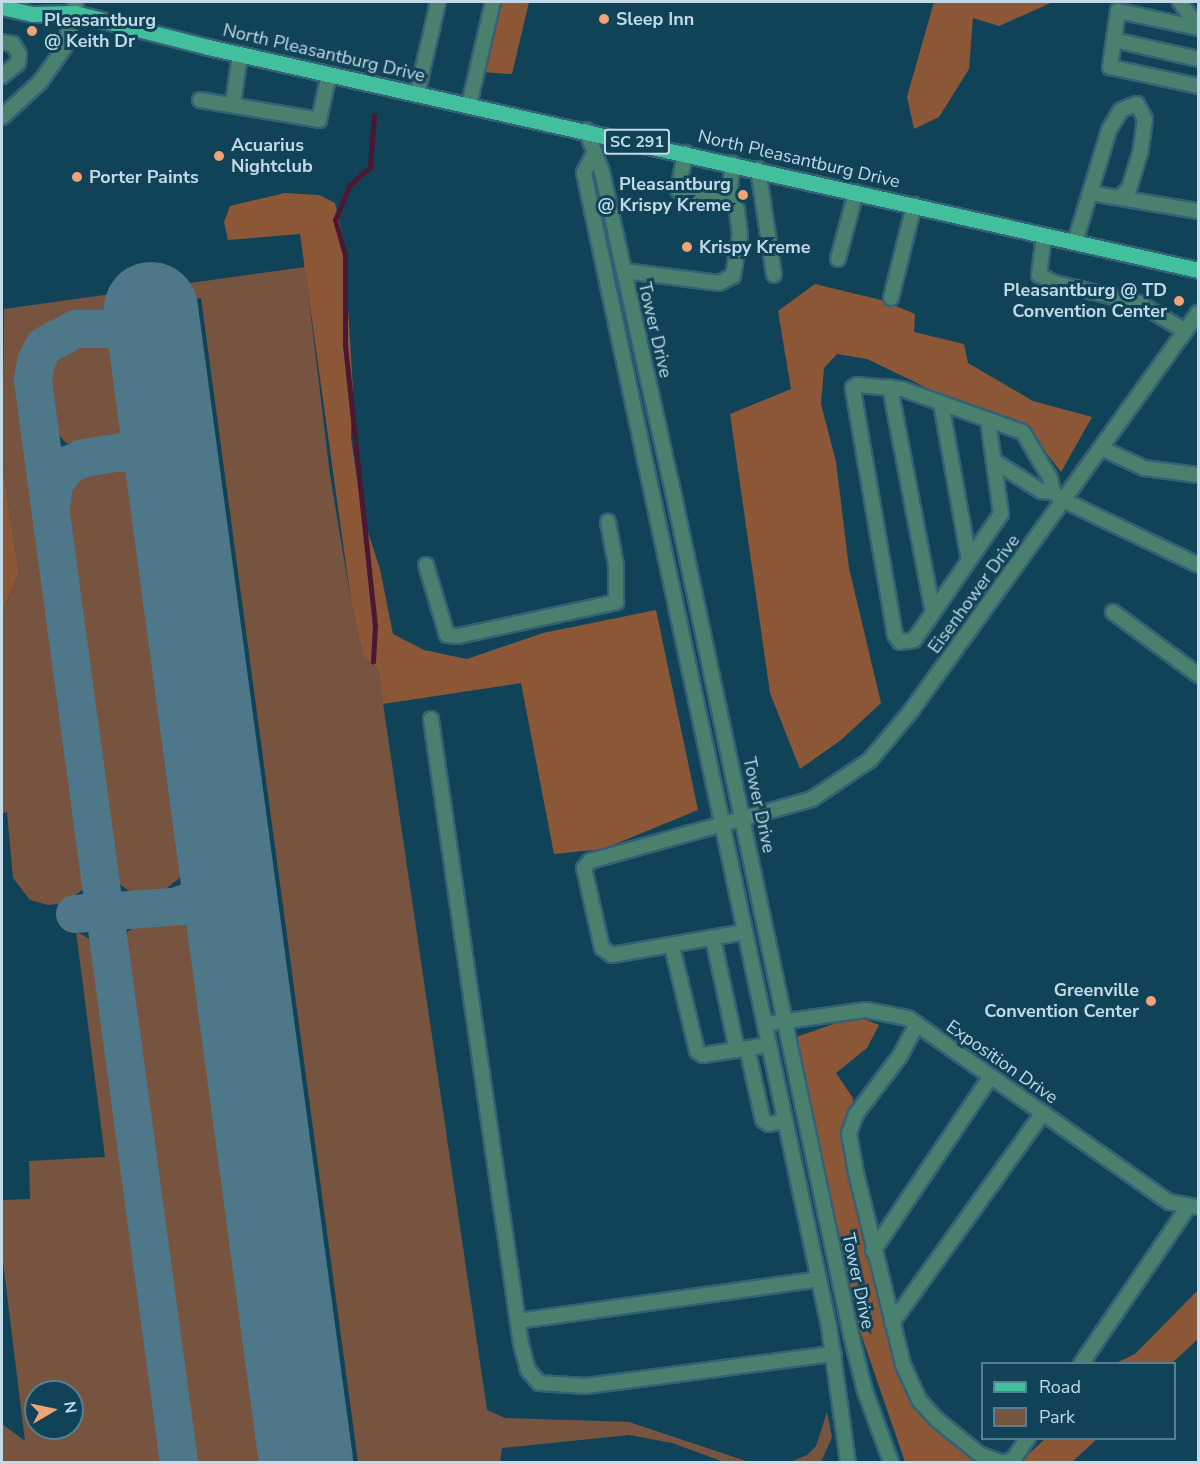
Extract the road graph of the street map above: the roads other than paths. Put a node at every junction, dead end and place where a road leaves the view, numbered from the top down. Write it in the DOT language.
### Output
graph roads {
  1 [pos="56,2"];
  2 [pos="438,2"];
  3 [pos="493,2"];
  4 [pos="1180,2"];
  5 [pos="76,7"];
  6 [pos="2,10"];
  7 [pos="1198,28"];
  8 [pos="1114,40"];
  9 [pos="2,42"];
  10 [pos="240,54"];
  11 [pos="1198,60"];
  12 [pos="330,74"];
  13 [pos="2,76"];
  14 [pos="1198,86"];
  15 [pos="417,94"];
  16 [pos="200,100"];
  17 [pos="232,104"];
  18 [pos="469,105"];
  19 [pos="2,117"];
  20 [pos="586,130"];
  21 [pos="685,153"];
  22 [pos="593,155"];
  23 [pos="732,163"];
  24 [pos="758,169"];
  25 [pos="855,192"];
  26 [pos="1090,193"];
  27 [pos="1120,197"];
  28 [pos="729,200"];
  29 [pos="914,205"];
  30 [pos="1198,211"];
  31 [pos="1044,235"];
  32 [pos="1075,242"];
  33 [pos="838,259"];
  34 [pos="1198,270"];
  35 [pos="624,271"];
  36 [pos="774,275"];
  37 [pos="891,298"];
  38 [pos="1198,313"];
  39 [pos="1185,331"];
  40 [pos="890,387"];
  41 [pos="941,403"];
  42 [pos="988,420"];
  43 [pos="1101,448"];
  44 [pos="994,461"];
  45 [pos="1198,475"];
  46 [pos="1058,496"];
  47 [pos="608,522"];
  48 [pos="969,560"];
  49 [pos="1198,565"];
  50 [pos="426,566"];
  51 [pos="933,612"];
  52 [pos="1113,612"];
  53 [pos="1198,675"];
  54 [pos="431,719"];
  55 [pos="744,818"];
  56 [pos="722,824"];
  57 [pos="745,932"];
  58 [pos="713,939"];
  59 [pos="672,946"];
  60 [pos="787,1020"];
  61 [pos="765,1024"];
  62 [pos="917,1024"];
  63 [pos="769,1044"];
  64 [pos="742,1049"];
  65 [pos="991,1076"];
  66 [pos="1043,1113"];
  67 [pos="785,1121"];
  68 [pos="1193,1207"];
  69 [pos="873,1251"];
  70 [pos="819,1280"];
  71 [pos="518,1321"];
  72 [pos="892,1323"];
  73 [pos="834,1354"];
  74 [pos="1082,1362"];
  75 [pos="1027,1440"];
  76 [pos="848,1462"];
  77 [pos="891,1462"];
  78 [pos="1000,1462"];
  79 [pos="1005,1462"];
  1 -- 5 [label="main road, North Pleasantburg Drive / SC 291"];
  2 -- 15 [label="street"];
  3 -- 18 [label="street"];
  4 -- 7 [label="street"];
  5 -- 6 [label="main road, North Pleasantburg Drive / SC 291"];
  5 -- 10 [label="main road, North Pleasantburg Drive / SC 291"];
  5 -- 19 [label="street"];
  7 -- 8 [label="street"];
  8 -- 11 [label="street"];
  8 -- 14 [label="street"];
  9 -- 13 [label="street"];
  10 -- 12 [label="main road, North Pleasantburg Drive / SC 291"];
  10 -- 17 [label="street"];
  12 -- 15 [label="main road, North Pleasantburg Drive / SC 291"];
  12 -- 17 [label="street"];
  15 -- 18 [label="main road, North Pleasantburg Drive / SC 291"];
  16 -- 17 [label="street"];
  18 -- 20 [label="main road, North Pleasantburg Drive / SC 291"];
  20 -- 21 [label="main road, North Pleasantburg Drive / SC 291"];
  20 -- 22 [label="street, Tower Drive"];
  21 -- 23 [label="main road, North Pleasantburg Drive / SC 291"];
  21 -- 28 [label="street"];
  22 -- 35 [label="street, Tower Drive"];
  22 -- 56 [label="street, Tower Drive"];
  23 -- 24 [label="main road, North Pleasantburg Drive / SC 291"];
  23 -- 28 [label="street"];
  24 -- 25 [label="main road, North Pleasantburg Drive / SC 291"];
  24 -- 36 [label="street"];
  25 -- 29 [label="main road, North Pleasantburg Drive / SC 291"];
  25 -- 33 [label="street"];
  26 -- 27 [label="street"];
  26 -- 27 [label="street"];
  26 -- 32 [label="street"];
  27 -- 30 [label="street"];
  28 -- 35 [label="street"];
  29 -- 31 [label="main road, North Pleasantburg Drive / SC 291"];
  29 -- 37 [label="street"];
  31 -- 32 [label="main road, North Pleasantburg Drive / SC 291"];
  31 -- 39 [label="street"];
  32 -- 34 [label="main road, North Pleasantburg Drive / SC 291"];
  35 -- 55 [label="street, Tower Drive"];
  38 -- 39 [label="street, Eisenhower Drive"];
  39 -- 43 [label="street, Eisenhower Drive"];
  40 -- 41 [label="street"];
  40 -- 51 [label="street"];
  40 -- 51 [label="street"];
  41 -- 42 [label="street"];
  41 -- 48 [label="street"];
  42 -- 44 [label="street"];
  42 -- 46 [label="street"];
  43 -- 45 [label="street"];
  43 -- 46 [label="street, Eisenhower Drive"];
  44 -- 46 [label="street"];
  44 -- 48 [label="street"];
  46 -- 49 [label="street"];
  46 -- 55 [label="street, Eisenhower Drive"];
  47 -- 50 [label="street"];
  48 -- 51 [label="street"];
  52 -- 53 [label="street"];
  54 -- 71 [label="street"];
  55 -- 56 [label="street, Eisenhower Drive"];
  55 -- 60 [label="street, Tower Drive"];
  56 -- 57 [label="street, Tower Drive"];
  56 -- 59 [label="street, Eisenhower Drive"];
  57 -- 58 [label="street"];
  57 -- 61 [label="street, Tower Drive"];
  58 -- 59 [label="street"];
  58 -- 64 [label="street"];
  59 -- 64 [label="street"];
  60 -- 61 [label="street, Exposition Drive"];
  60 -- 62 [label="street, Exposition Drive"];
  60 -- 77 [label="street, Tower Drive"];
  61 -- 63 [label="street, Tower Drive"];
  62 -- 65 [label="street, Exposition Drive"];
  62 -- 69 [label="street"];
  63 -- 64 [label="street"];
  63 -- 67 [label="street, Tower Drive"];
  64 -- 67 [label="street"];
  65 -- 66 [label="street, Exposition Drive"];
  65 -- 69 [label="street"];
  66 -- 68 [label="street, Exposition Drive"];
  66 -- 72 [label="street"];
  67 -- 70 [label="street, Tower Drive"];
  68 -- 74 [label="street"];
  69 -- 72 [label="street"];
  70 -- 71 [label="street"];
  70 -- 73 [label="street, Tower Drive"];
  71 -- 73 [label="street"];
  72 -- 78 [label="street"];
  73 -- 76 [label="street, Tower Drive"];
  75 -- 79 [label="street"];
}
